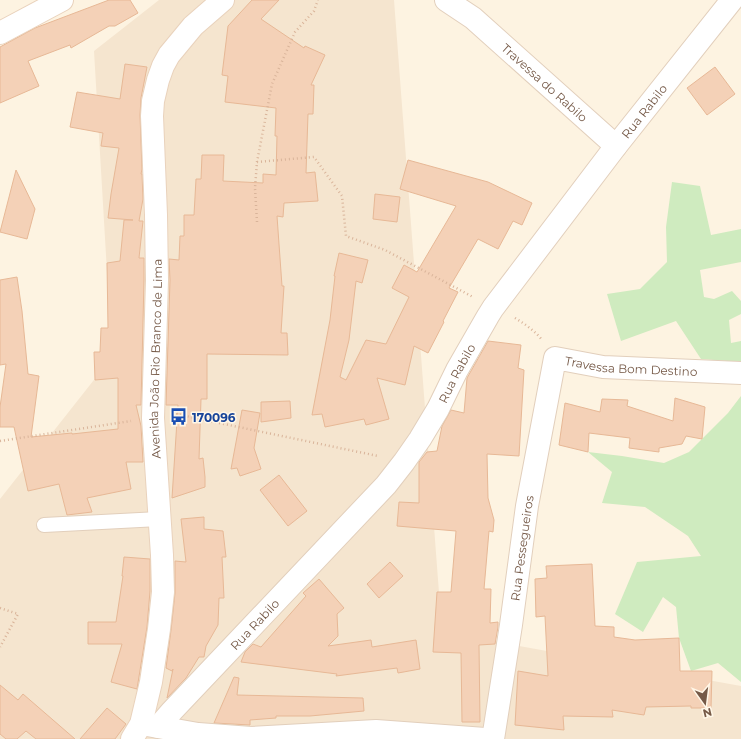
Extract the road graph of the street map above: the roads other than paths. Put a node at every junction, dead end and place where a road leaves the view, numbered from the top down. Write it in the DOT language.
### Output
graph roads {
  1 [pos="62,0"];
  2 [pos="223,0"];
  3 [pos="446,0"];
  4 [pos="732,0"];
  5 [pos="0,33"];
  6 [pos="616,146"];
  7 [pos="555,358"];
  8 [pos="741,373"];
  9 [pos="159,518"];
  10 [pos="44,525"];
  11 [pos="144,730"];
  12 [pos="251,738"];
  13 [pos="484,739"];
  14 [pos="493,739"];
  1 -- 5 [label="street"];
  2 -- 9 [label="street, Avenida João Rio Branco de Lima"];
  3 -- 6 [label="street, Travessa do Rabilo"];
  4 -- 6 [label="street, Rua Rabilo"];
  6 -- 11 [label="street, Rua Rabilo"];
  7 -- 8 [label="street, Travessa Bom Destino"];
  7 -- 14 [label="street, Rua Pessegueiros"];
  9 -- 10 [label="lane"];
  9 -- 11 [label="street, Avenida João Rio Branco de Lima"];
  11 -- 12 [label="street"];
  12 -- 13 [label="street"];
}
